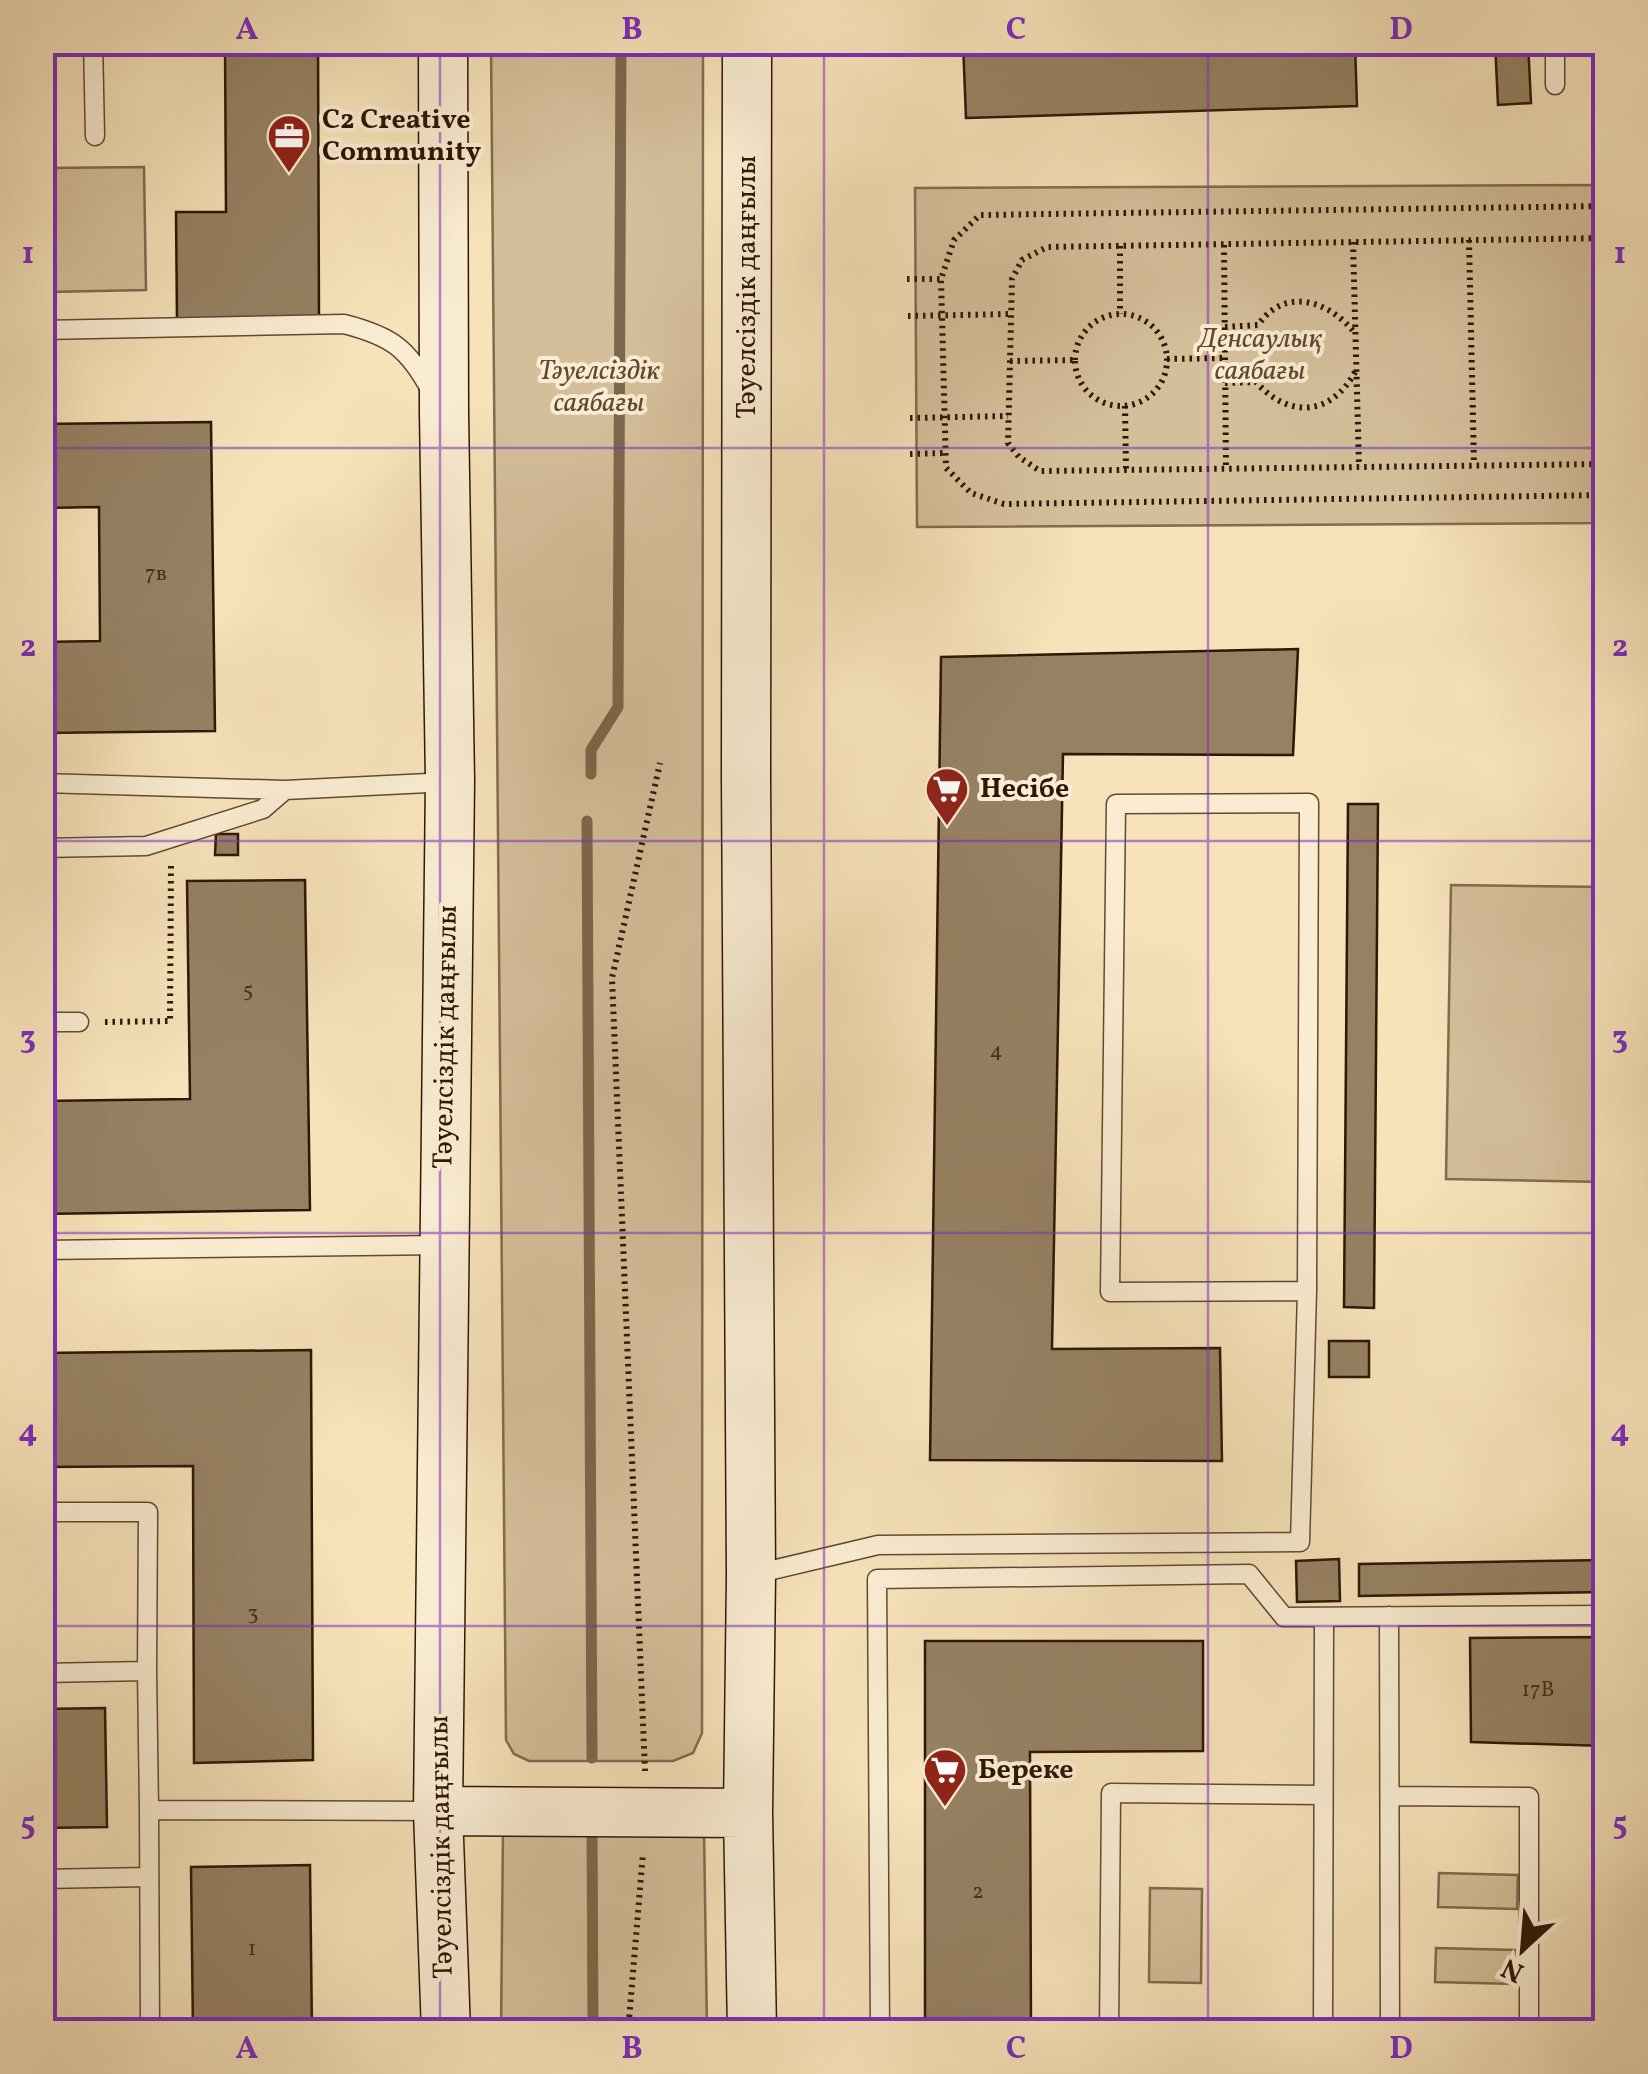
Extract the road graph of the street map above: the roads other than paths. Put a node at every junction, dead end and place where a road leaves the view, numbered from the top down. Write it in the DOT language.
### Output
graph roads {
  1 [pos="93,42"];
  2 [pos="442,42"];
  3 [pos="747,42"];
  4 [pos="1554,42"];
  5 [pos="1555,85"];
  6 [pos="95,136"];
  7 [pos="42,330"];
  8 [pos="444,414"];
  9 [pos="450,782"];
  10 [pos="42,783"];
  11 [pos="285,790"];
  12 [pos="42,848"];
  13 [pos="42,1022"];
  14 [pos="79,1022"];
  15 [pos="444,1245"];
  16 [pos="42,1250"];
  17 [pos="1307,1291"];
  18 [pos="42,1512"];
  19 [pos="878,1545"];
  20 [pos="751,1576"];
  21 [pos="878,1579"];
  22 [pos="1606,1614"];
  23 [pos="1389,1616"];
  24 [pos="1324,1617"];
  25 [pos="147,1671"];
  26 [pos="42,1673"];
  27 [pos="1323,1795"];
  28 [pos="1390,1796"];
  29 [pos="149,1810"];
  30 [pos="438,1811"];
  31 [pos="748,1812"];
  32 [pos="148,1877"];
  33 [pos="42,1879"];
  34 [pos="150,2032"];
  35 [pos="446,2032"];
  36 [pos="752,2032"];
  37 [pos="880,2032"];
  38 [pos="1109,2032"];
  39 [pos="1323,2032"];
  40 [pos="1390,2032"];
  41 [pos="1529,2032"];
  1 -- 6 [label="lane"];
  2 -- 8 [label="street, Тәуелсіздік даңғылы"];
  3 -- 20 [label="street, Тәуелсіздік даңғылы"];
  4 -- 5 [label="lane"];
  7 -- 8 [label="lane"];
  8 -- 9 [label="street, Тәуелсіздік даңғылы"];
  9 -- 11 [label="lane"];
  9 -- 15 [label="street, Тәуелсіздік даңғылы"];
  10 -- 11 [label="lane"];
  11 -- 12 [label="lane"];
  13 -- 14 [label="lane"];
  15 -- 16 [label="lane"];
  15 -- 30 [label="street, Тәуелсіздік даңғылы"];
  17 -- 17 [label="lane"];
  17 -- 19 [label="lane"];
  18 -- 25 [label="lane"];
  19 -- 20 [label="lane"];
  19 -- 21 [label="lane"];
  20 -- 31 [label="street, Тәуелсіздік даңғылы"];
  21 -- 24 [label="lane"];
  21 -- 37 [label="lane"];
  22 -- 23 [label="lane"];
  23 -- 24 [label="lane"];
  23 -- 28 [label="lane"];
  24 -- 27 [label="lane"];
  25 -- 26 [label="lane"];
  25 -- 29 [label="lane"];
  27 -- 38 [label="lane"];
  27 -- 39 [label="lane"];
  28 -- 40 [label="lane"];
  28 -- 41 [label="lane"];
  29 -- 30 [label="lane"];
  29 -- 32 [label="lane"];
  30 -- 31 [label="street"];
  30 -- 35 [label="street, Тәуелсіздік даңғылы"];
  31 -- 36 [label="street, Тәуелсіздік даңғылы"];
  32 -- 33 [label="lane"];
  32 -- 34 [label="lane"];
}
